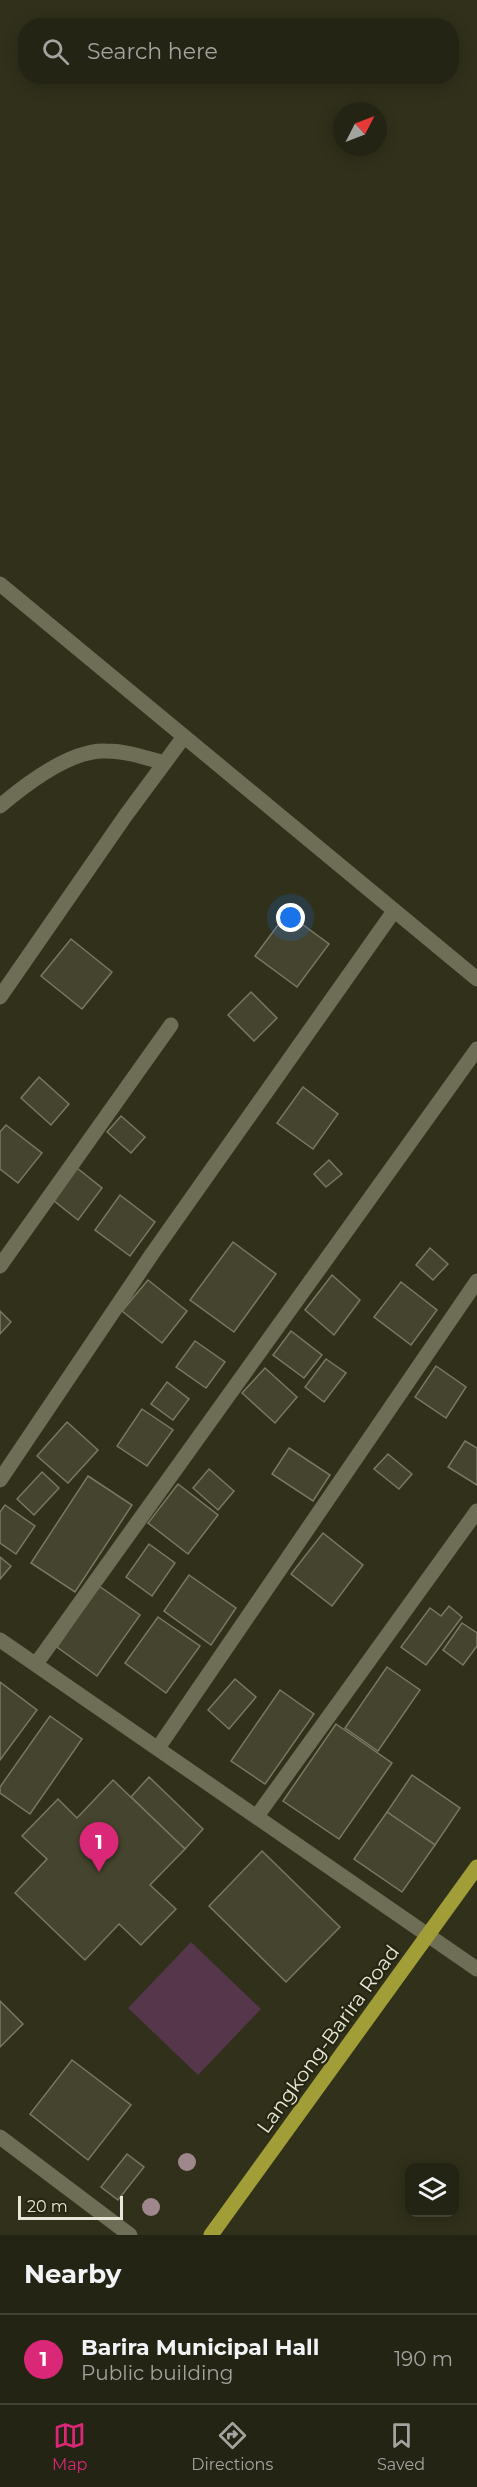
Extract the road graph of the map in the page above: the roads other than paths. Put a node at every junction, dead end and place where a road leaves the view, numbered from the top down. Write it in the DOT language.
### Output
graph roads {
  1 [pos="0,584"];
  2 [pos="183,738"];
  3 [pos="164,763"];
  4 [pos="0,806"];
  5 [pos="394,911"];
  6 [pos="477,979"];
  7 [pos="0,997"];
  8 [pos="171,1025"];
  9 [pos="477,1049"];
  10 [pos="0,1266"];
  11 [pos="477,1281"];
  12 [pos="0,1480"];
  13 [pos="477,1511"];
  14 [pos="0,1640"];
  15 [pos="36,1664"];
  16 [pos="158,1748"];
  17 [pos="257,1816"];
  18 [pos="477,1868"];
  19 [pos="429,1935"];
  20 [pos="477,1970"];
  21 [pos="0,2137"];
  22 [pos="130,2235"];
  23 [pos="211,2235"];
  1 -- 2 [label="street"];
  2 -- 3 [label="street"];
  2 -- 5 [label="street"];
  3 -- 4 [label="street"];
  3 -- 7 [label="street"];
  5 -- 6 [label="street"];
  5 -- 12 [label="street"];
  8 -- 10 [label="street"];
  9 -- 15 [label="street"];
  11 -- 16 [label="street"];
  13 -- 17 [label="street"];
  14 -- 15 [label="street"];
  15 -- 16 [label="street"];
  16 -- 17 [label="street"];
  17 -- 19 [label="street"];
  18 -- 19 [label="main road, Langkong-Barira Road"];
  19 -- 20 [label="street"];
  19 -- 23 [label="main road, Langkong-Barira Road"];
  21 -- 22 [label="street"];
}
